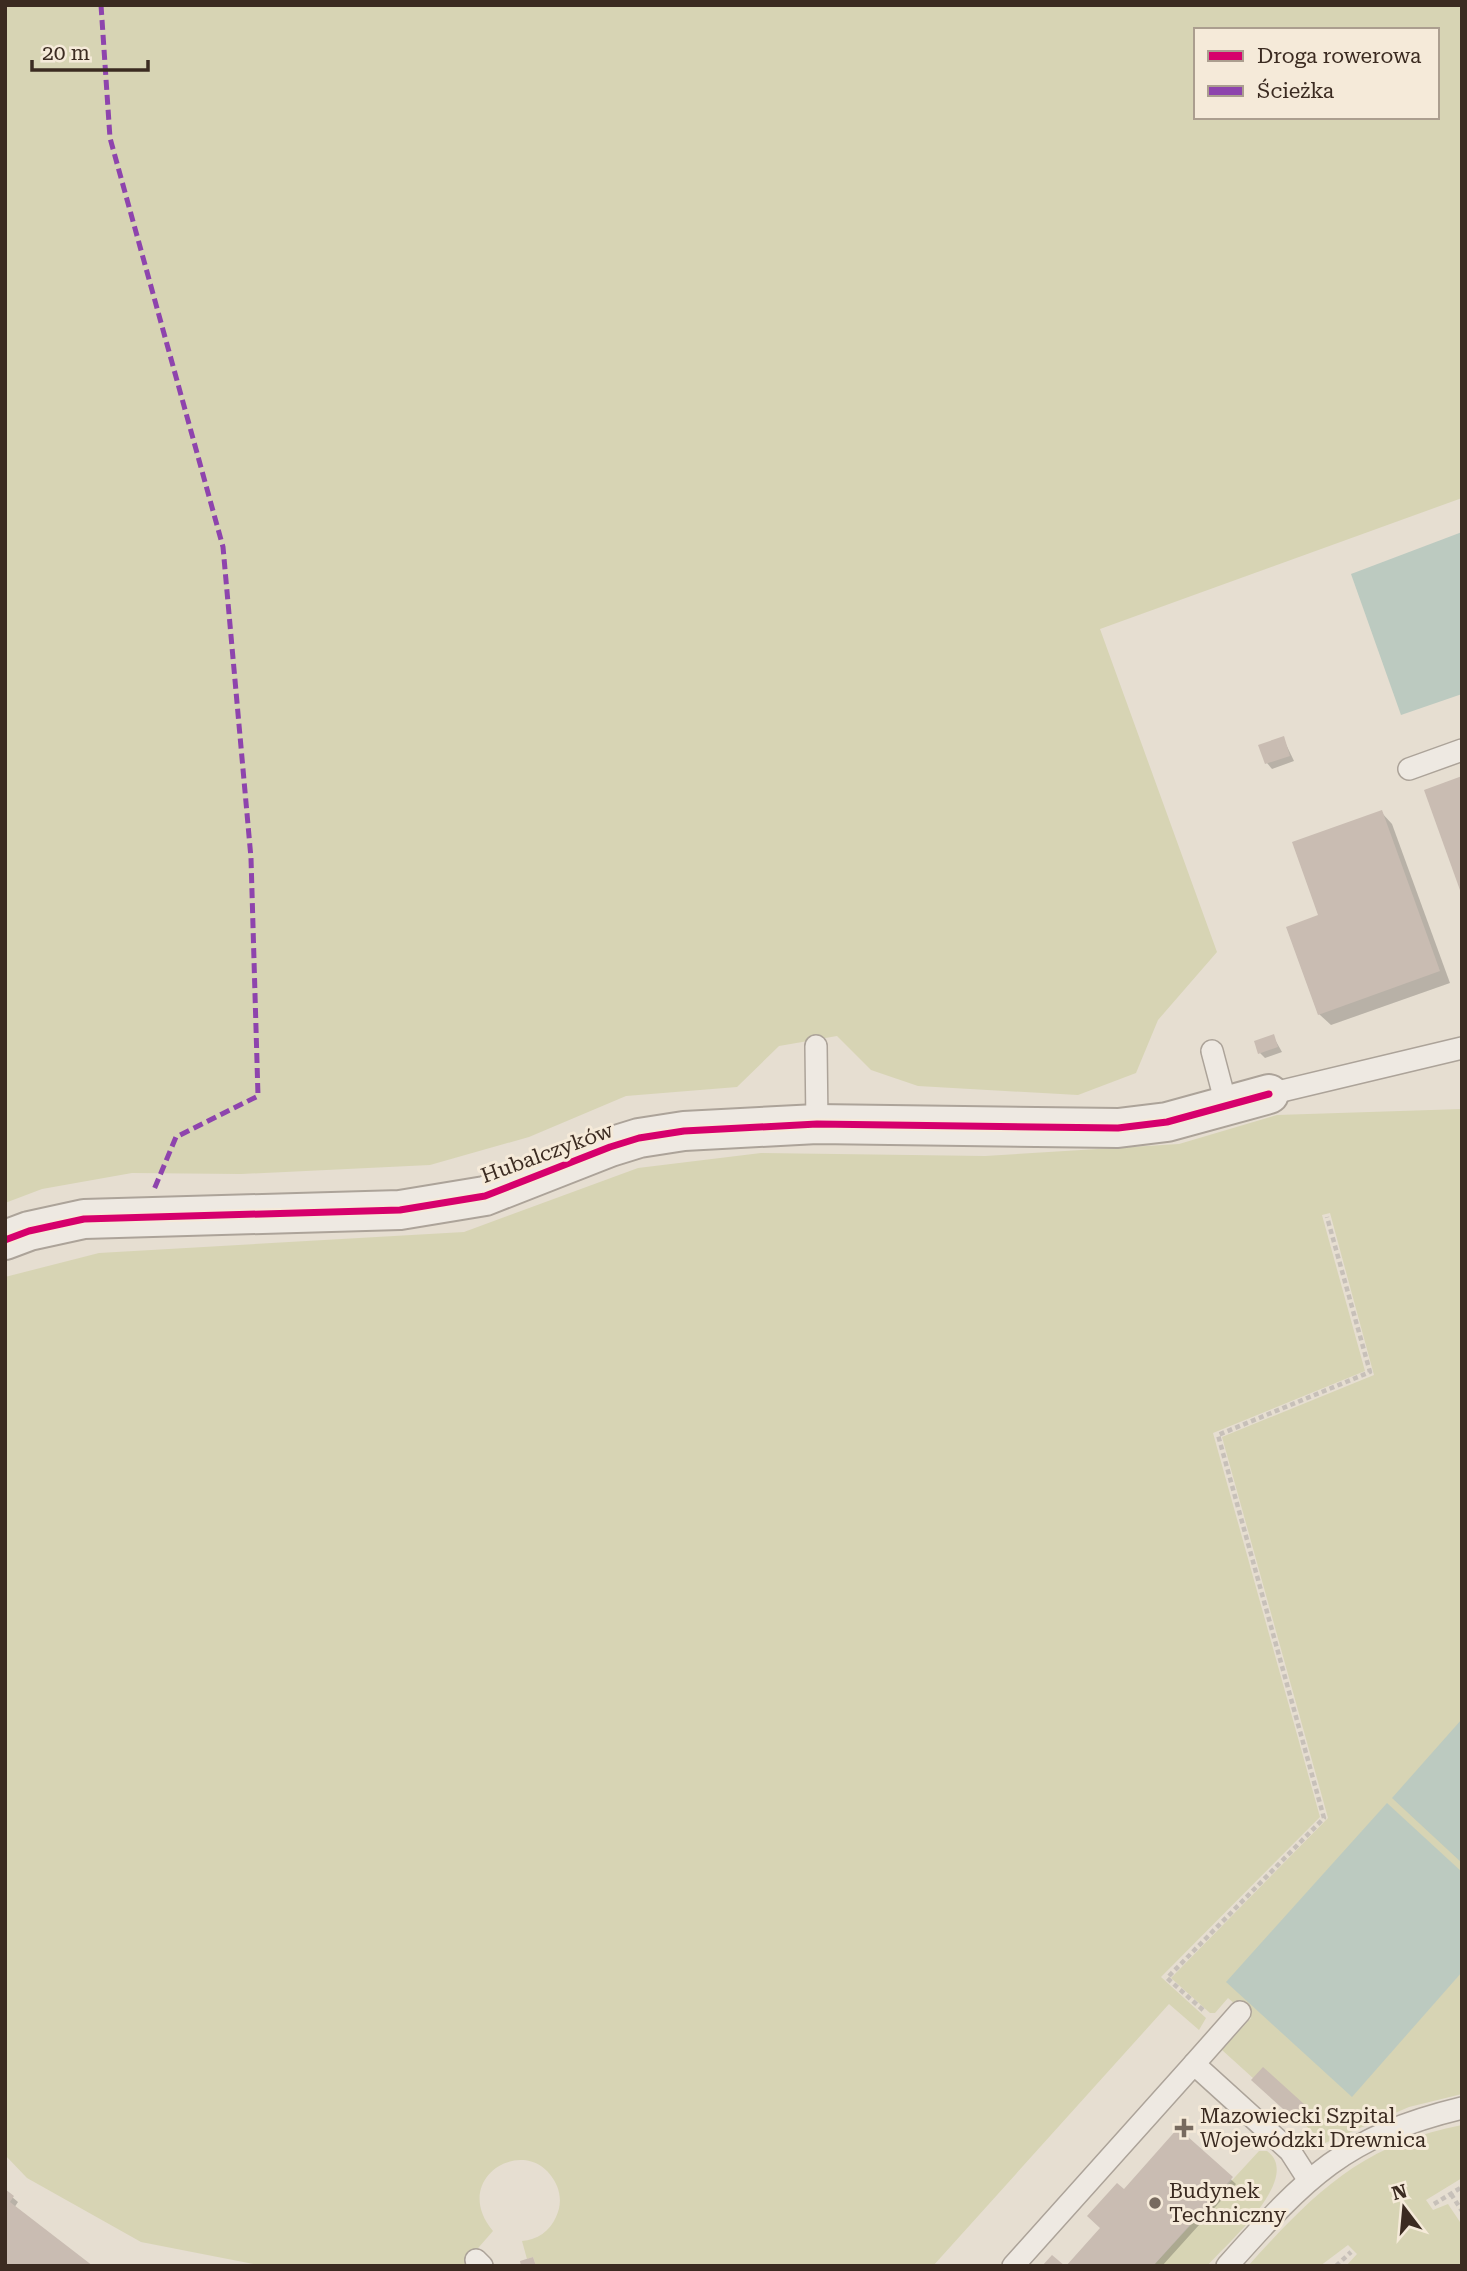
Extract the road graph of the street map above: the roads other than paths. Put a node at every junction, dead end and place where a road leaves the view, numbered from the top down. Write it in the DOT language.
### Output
graph roads {
  1 [pos="1462,750"];
  2 [pos="1409,769"];
  3 [pos="816,1046"];
  4 [pos="1462,1048"];
  5 [pos="1212,1051"];
  6 [pos="1269,1094"];
  7 [pos="1226,1104"];
  8 [pos="817,1124"];
  9 [pos="5,1240"];
  10 [pos="1240,2012"];
  11 [pos="1194,2064"];
  12 [pos="1462,2108"];
  13 [pos="1308,2179"];
  14 [pos="1013,2266"];
  15 [pos="1227,2266"];
  1 -- 2 [label="lane"];
  3 -- 8 [label="lane"];
  4 -- 6 [label="lane"];
  5 -- 7 [label="lane"];
  6 -- 7 [label="street, Hubalczyków"];
  7 -- 8 [label="street, Hubalczyków"];
  8 -- 9 [label="street, Hubalczyków"];
  10 -- 11 [label="lane"];
  11 -- 13 [label="lane"];
  11 -- 14 [label="lane"];
  12 -- 13 [label="lane"];
  13 -- 15 [label="lane"];
}
